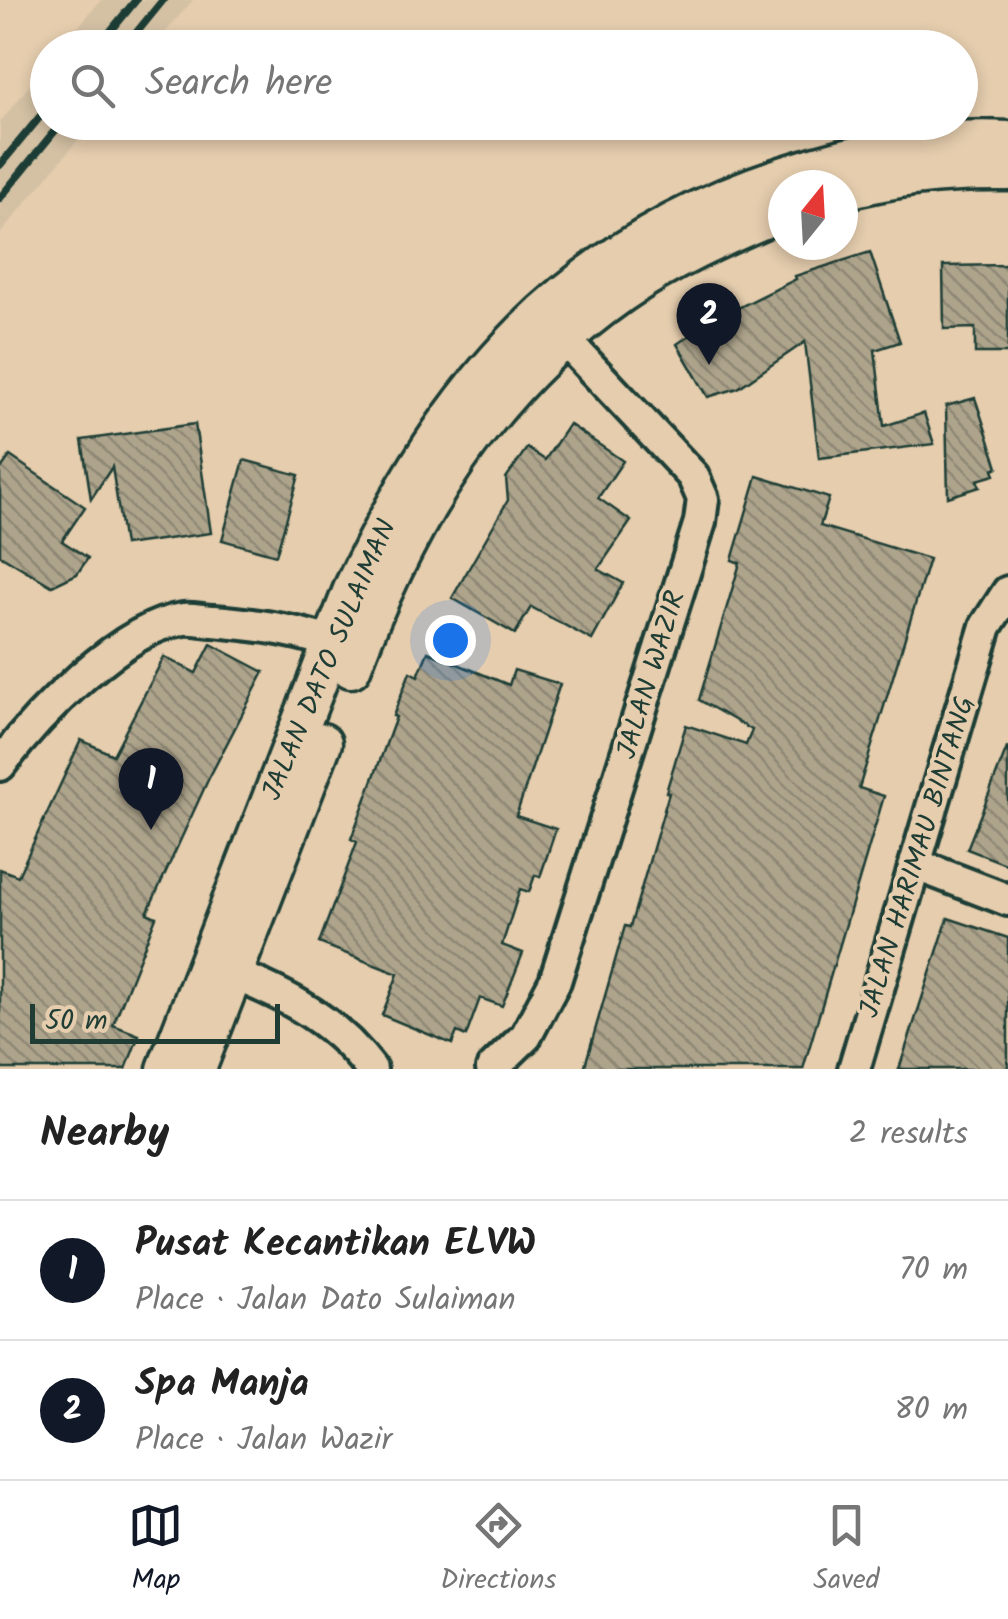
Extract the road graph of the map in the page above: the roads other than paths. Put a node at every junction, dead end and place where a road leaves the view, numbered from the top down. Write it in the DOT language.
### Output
graph roads {
  1 [pos="978,139"];
  2 [pos="962,140"];
  3 [pos="1008,140"];
  4 [pos="1008,171"];
  5 [pos="858,186"];
  6 [pos="768,217"];
  7 [pos="552,326"];
  8 [pos="1008,592"];
  9 [pos="345,648"];
  10 [pos="0,765"];
  11 [pos="917,865"];
  12 [pos="1008,900"];
  13 [pos="220,969"];
  14 [pos="167,1069"];
  15 [pos="196,1069"];
  16 [pos="371,1069"];
  17 [pos="492,1069"];
  18 [pos="854,1069"];
  1 -- 3 [label="street, JALAN DATO SULAIMAN"];
  2 -- 7 [label="street, JALAN DATO SULAIMAN"];
  4 -- 5 [label="street"];
  6 -- 7 [label="street, JALAN DATO SULAIMAN"];
  7 -- 9 [label="street, JALAN DATO SULAIMAN"];
  7 -- 17 [label="street, JALAN WAZIR"];
  8 -- 11 [label="street, JALAN HARIMAU BINTANG"];
  9 -- 10 [label="street"];
  9 -- 13 [label="street, JALAN DATO SULAIMAN"];
  11 -- 12 [label="street"];
  11 -- 18 [label="street, JALAN HARIMAU BINTANG"];
  13 -- 14 [label="street, JALAN DATO SULAIMAN"];
  13 -- 15 [label="street, JALAN DATO SULAIMAN"];
  13 -- 16 [label="street"];
}
